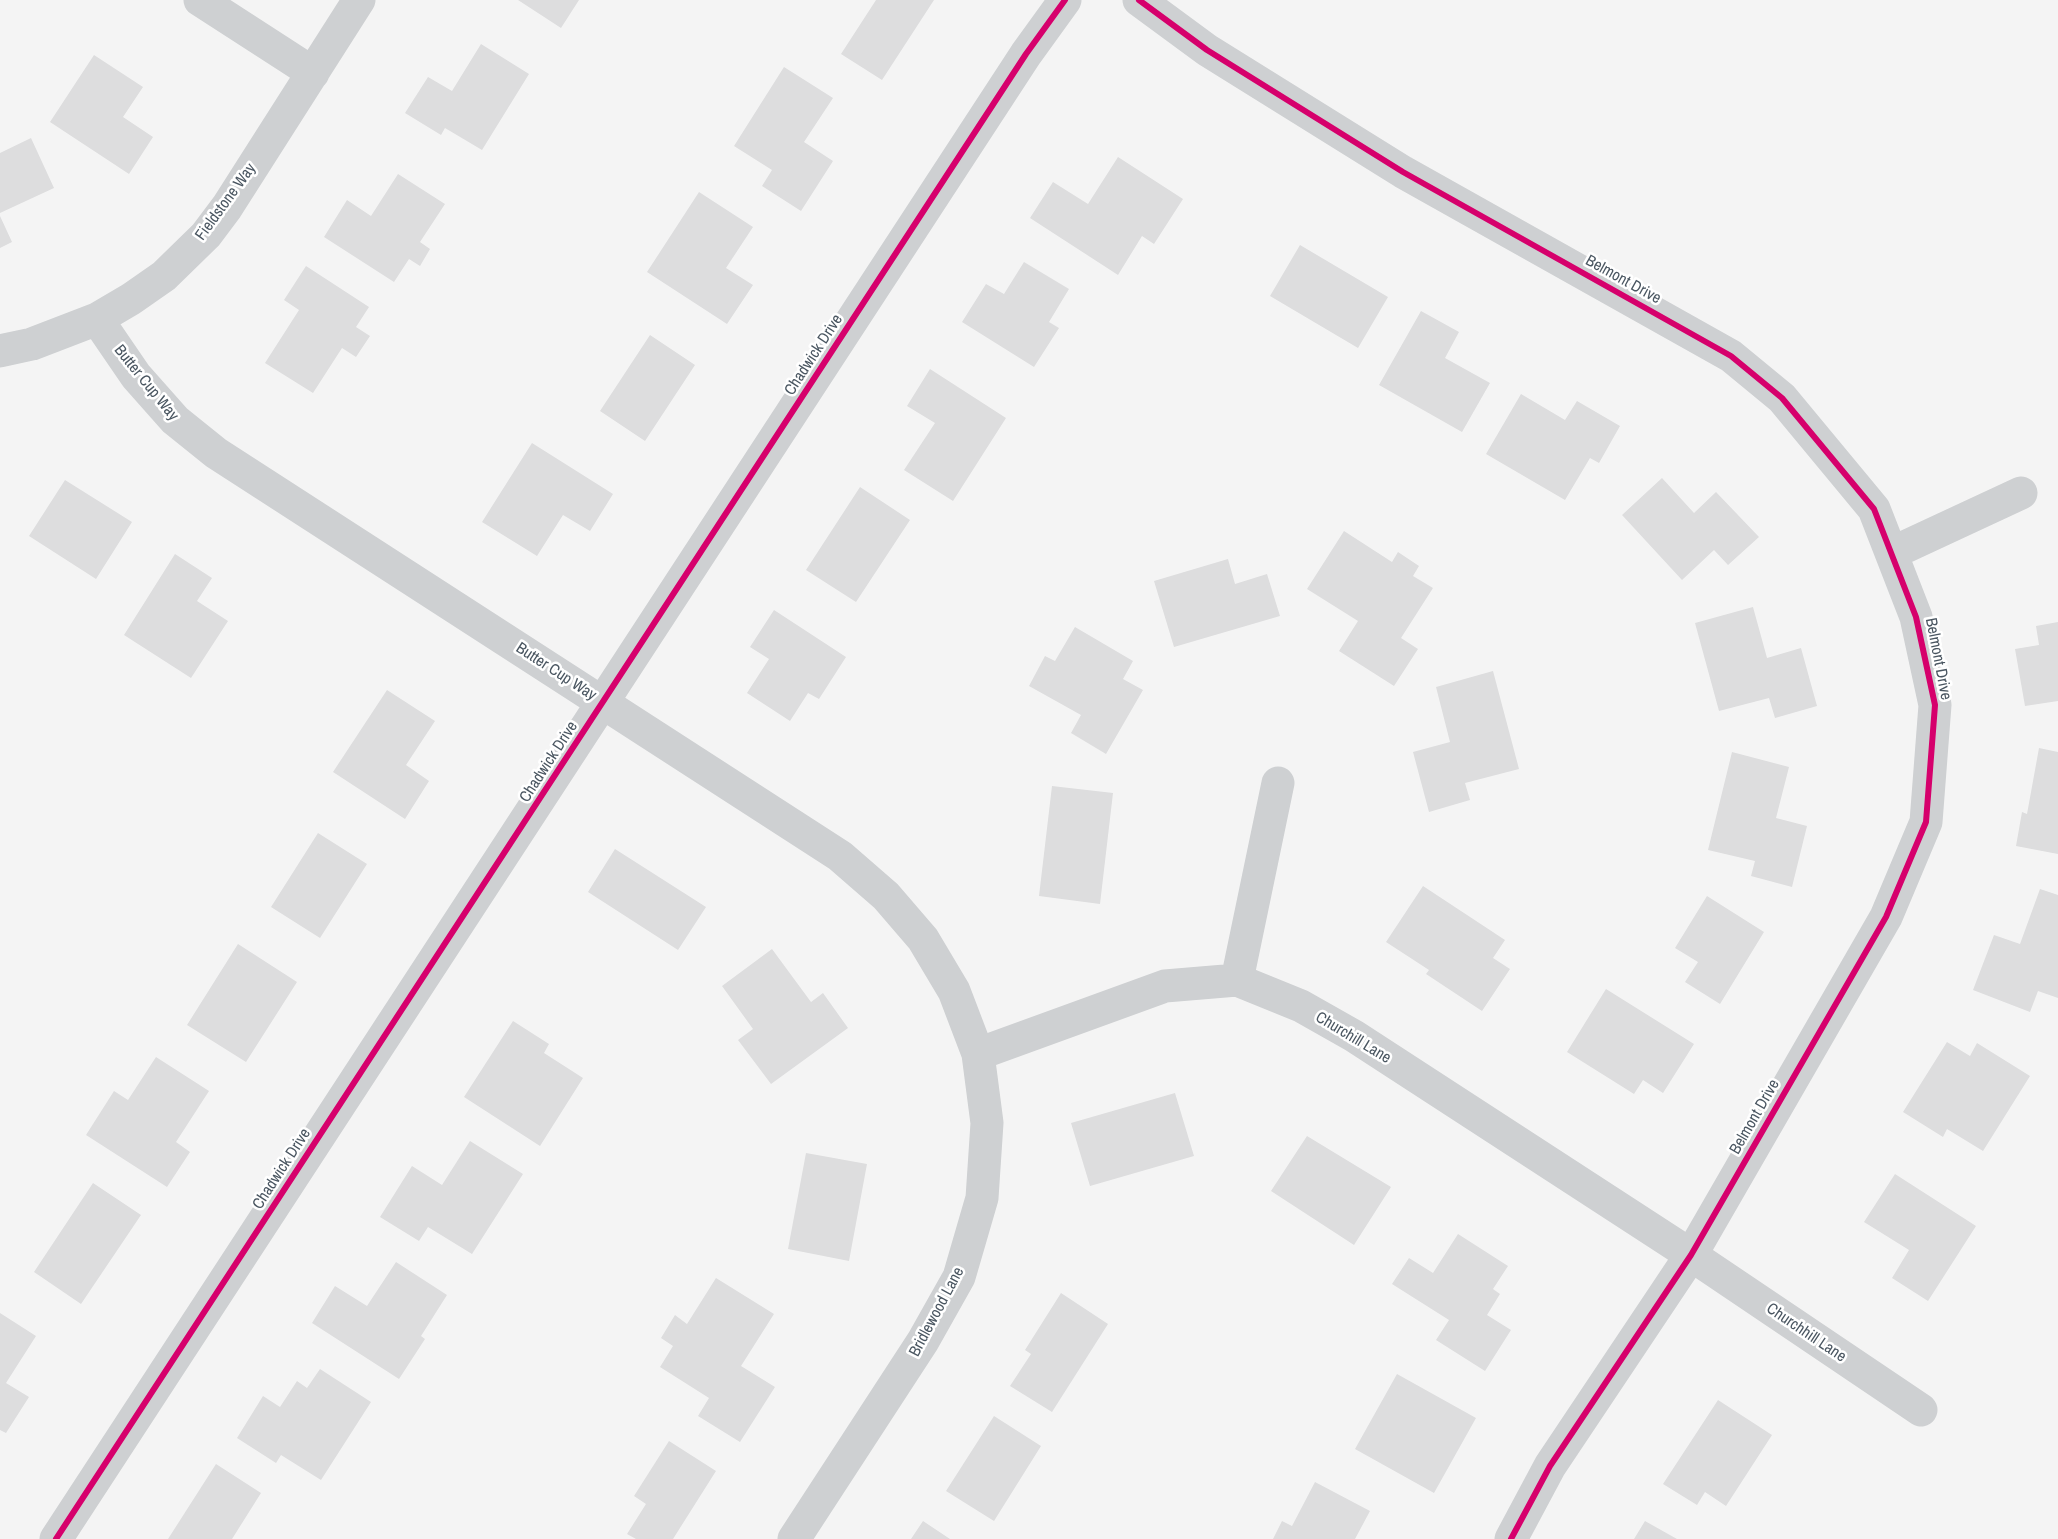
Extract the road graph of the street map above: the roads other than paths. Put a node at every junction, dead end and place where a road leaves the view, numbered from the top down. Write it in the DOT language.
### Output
graph roads {
  1 [pos="200,0"];
  2 [pos="359,0"];
  3 [pos="1065,0"];
  4 [pos="1139,0"];
  5 [pos="313,74"];
  6 [pos="97,319"];
  7 [pos="0,351"];
  8 [pos="2021,493"];
  9 [pos="1892,553"];
  10 [pos="604,703"];
  11 [pos="1278,783"];
  12 [pos="1237,980"];
  13 [pos="978,1054"];
  14 [pos="1691,1255"];
  15 [pos="1922,1410"];
  16 [pos="56,1539"];
  17 [pos="794,1539"];
  18 [pos="1511,1539"];
  1 -- 5 [label="street"];
  2 -- 5 [label="street, Fieldstone Way"];
  3 -- 10 [label="street, Chadwick Drive"];
  4 -- 9 [label="street, Belmont Drive"];
  5 -- 6 [label="street, Fieldstone Way"];
  6 -- 7 [label="street, Fieldstone Way"];
  6 -- 10 [label="street, Butter Cup Way"];
  8 -- 9 [label="street"];
  9 -- 14 [label="street, Belmont Drive"];
  10 -- 13 [label="street, Butter Cup Way"];
  10 -- 16 [label="street, Chadwick Drive"];
  11 -- 12 [label="street"];
  12 -- 13 [label="street, Churchill Lane"];
  12 -- 14 [label="street, Churchill Lane"];
  13 -- 17 [label="street, Bridlewood Lane"];
  14 -- 15 [label="street, Churchhill Lane"];
  14 -- 18 [label="street, Belmont Drive"];
}
